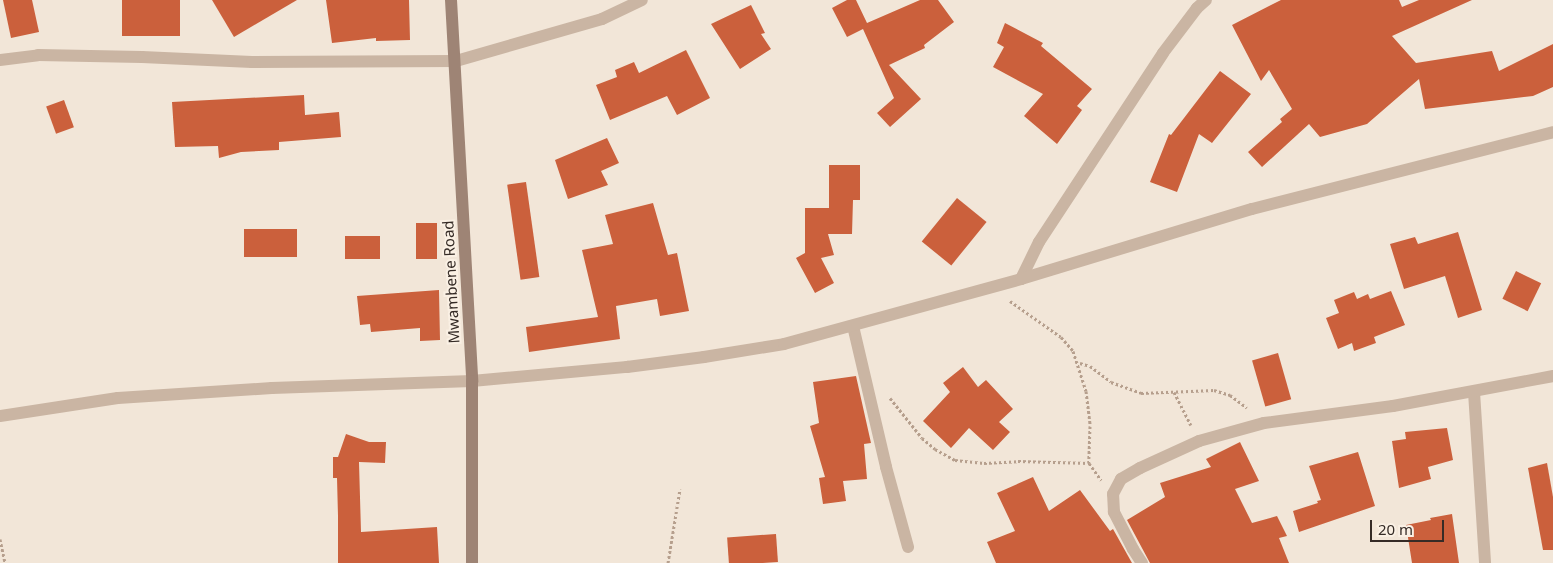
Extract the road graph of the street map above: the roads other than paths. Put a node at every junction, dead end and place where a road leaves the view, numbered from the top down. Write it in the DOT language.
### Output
graph roads {
  1 [pos="451,0"];
  2 [pos="642,0"];
  3 [pos="1206,0"];
  4 [pos="0,60"];
  5 [pos="456,61"];
  6 [pos="1553,132"];
  7 [pos="1020,279"];
  8 [pos="853,326"];
  9 [pos="1553,376"];
  10 [pos="472,381"];
  11 [pos="1474,392"];
  12 [pos="0,416"];
  13 [pos="908,547"];
  14 [pos="472,563"];
  15 [pos="1142,563"];
  16 [pos="1485,563"];
  1 -- 5 [label="street, Mwambene Road"];
  2 -- 5 [label="street"];
  3 -- 7 [label="street"];
  4 -- 5 [label="street"];
  5 -- 10 [label="street, Mwambene Road"];
  6 -- 7 [label="street"];
  7 -- 8 [label="street"];
  8 -- 10 [label="street"];
  8 -- 13 [label="street"];
  9 -- 11 [label="street"];
  10 -- 12 [label="street"];
  10 -- 14 [label="street, Mwambene Road"];
  11 -- 15 [label="street"];
  11 -- 16 [label="street"];
}
